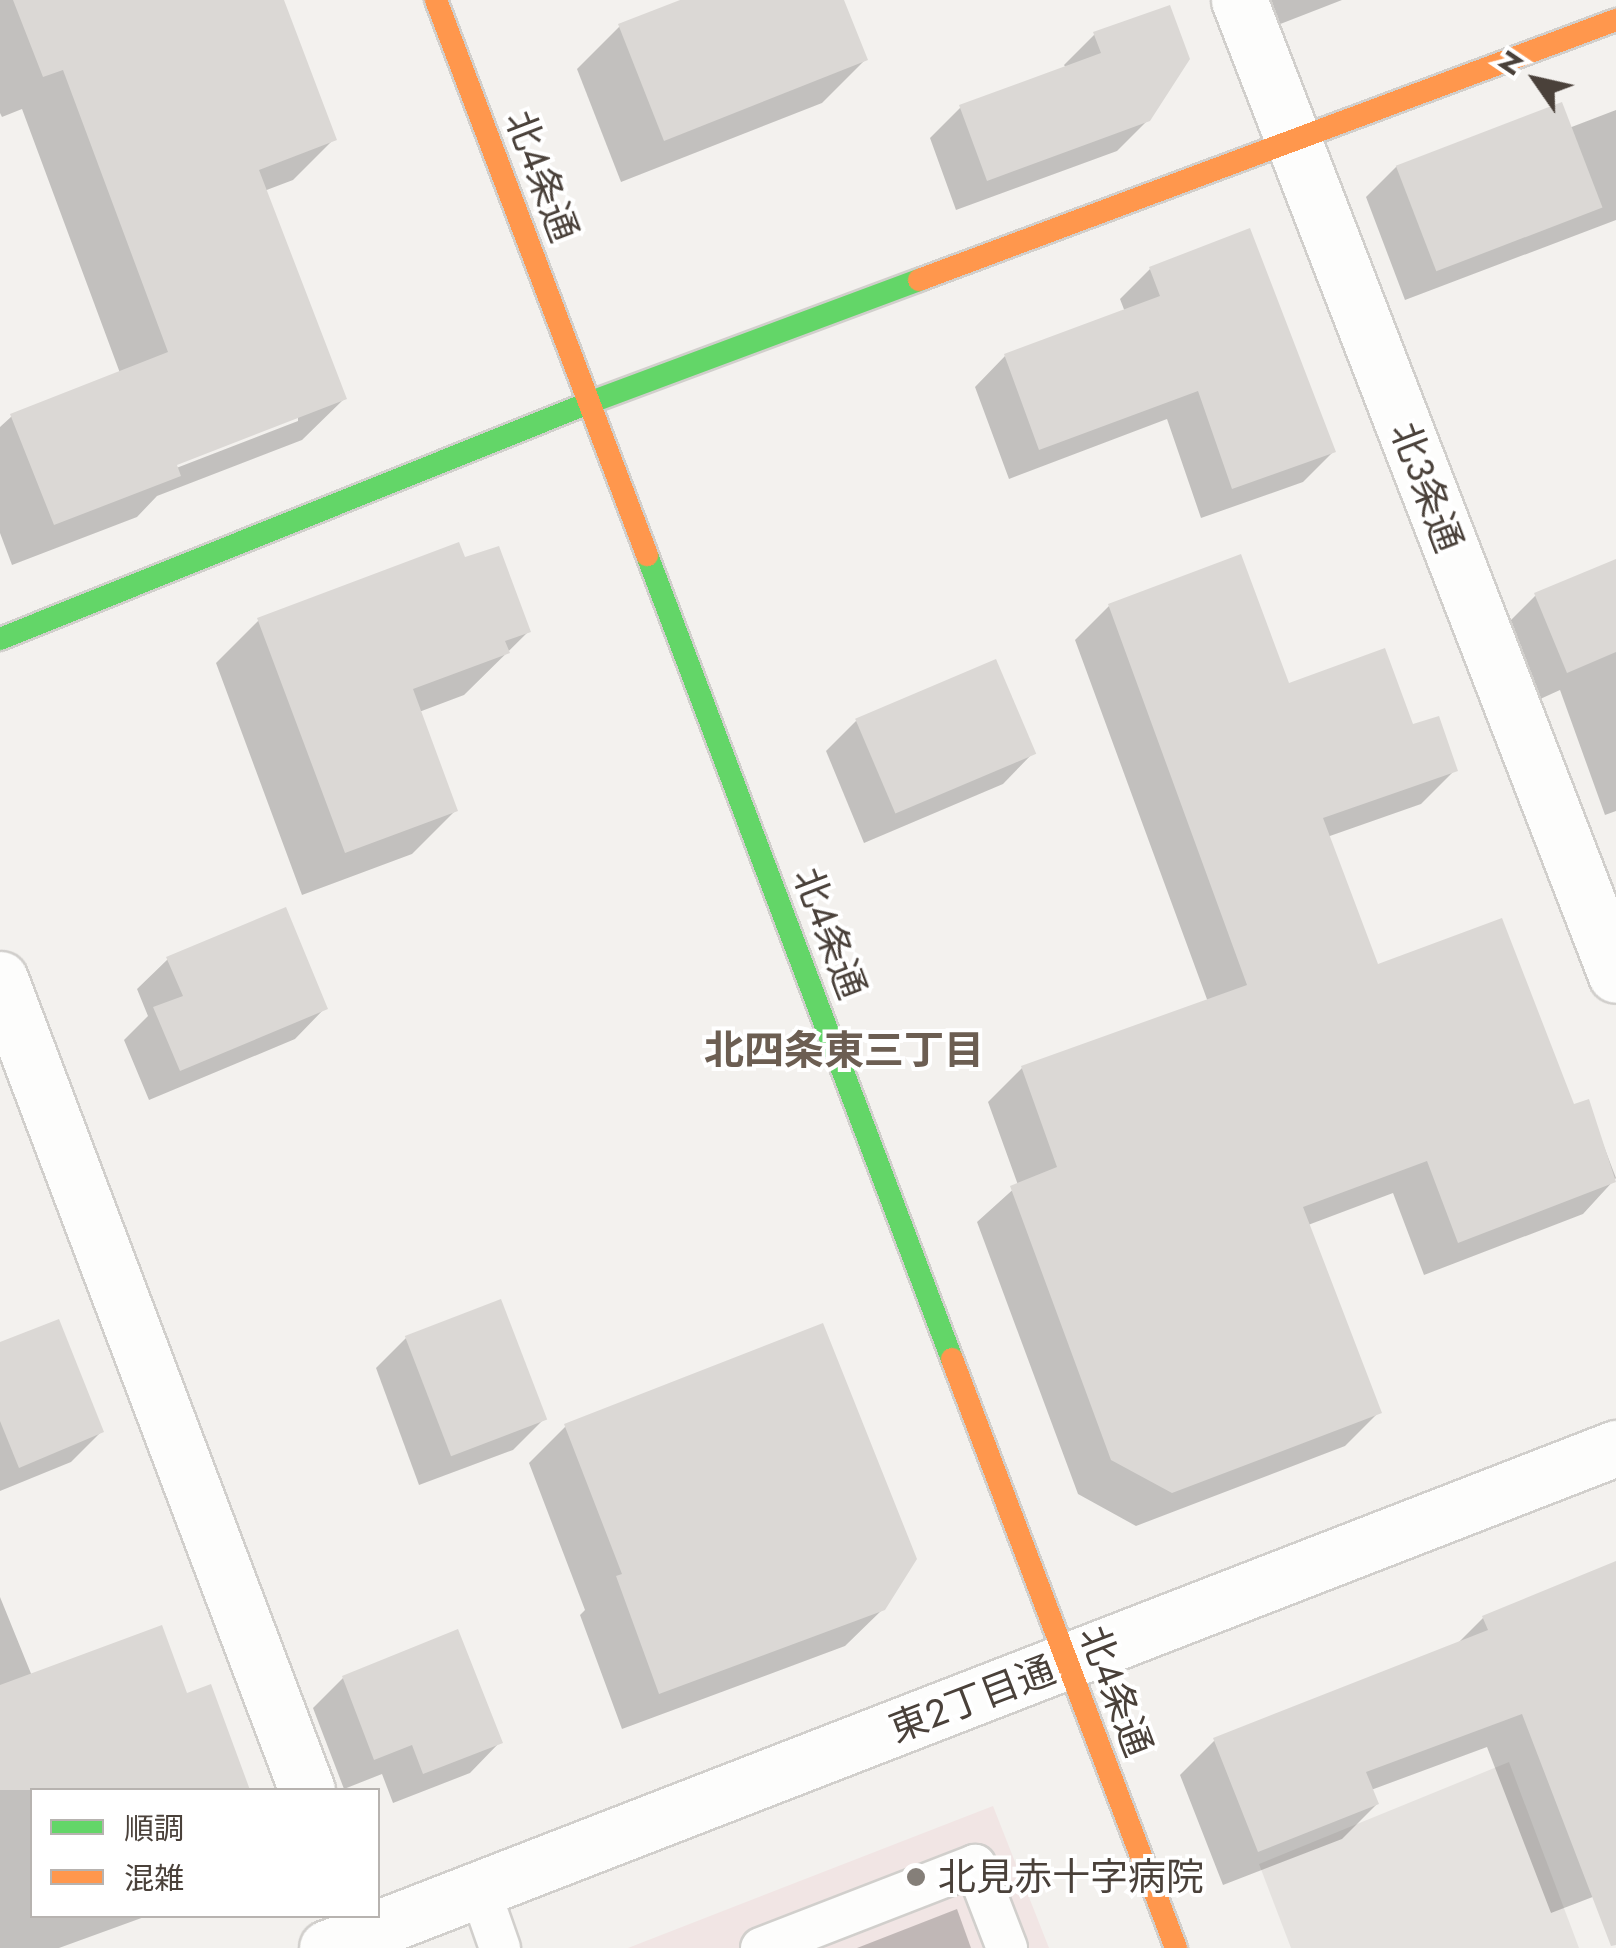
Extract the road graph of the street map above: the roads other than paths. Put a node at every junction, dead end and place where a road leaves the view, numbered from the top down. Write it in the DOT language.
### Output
graph roads {
  1 [pos="436,0"];
  2 [pos="1239,0"];
  3 [pos="1616,20"];
  4 [pos="1293,140"];
  5 [pos="592,402"];
  6 [pos="0,639"];
  7 [pos="1616,975"];
  8 [pos="0,979"];
  9 [pos="1616,1448"];
  10 [pos="1068,1662"];
  11 [pos="306,1788"];
  12 [pos="479,1888"];
  13 [pos="348,1933"];
  14 [pos="500,1948"];
  15 [pos="761,1948"];
  16 [pos="1006,1948"];
  17 [pos="1176,1948"];
  1 -- 5 [label="street, 北4条通"];
  2 -- 4 [label="street, 北3条通"];
  3 -- 4 [label="street"];
  4 -- 5 [label="street"];
  4 -- 7 [label="street, 北3条通"];
  5 -- 6 [label="street"];
  5 -- 10 [label="street, 北4条通"];
  8 -- 11 [label="street"];
  9 -- 10 [label="street, 東2丁目通"];
  10 -- 12 [label="street, 東2丁目通"];
  10 -- 17 [label="street, 北4条通"];
  12 -- 13 [label="street, 東2丁目通"];
  12 -- 14 [label="lane"];
  15 -- 16 [label="lane"];
}
